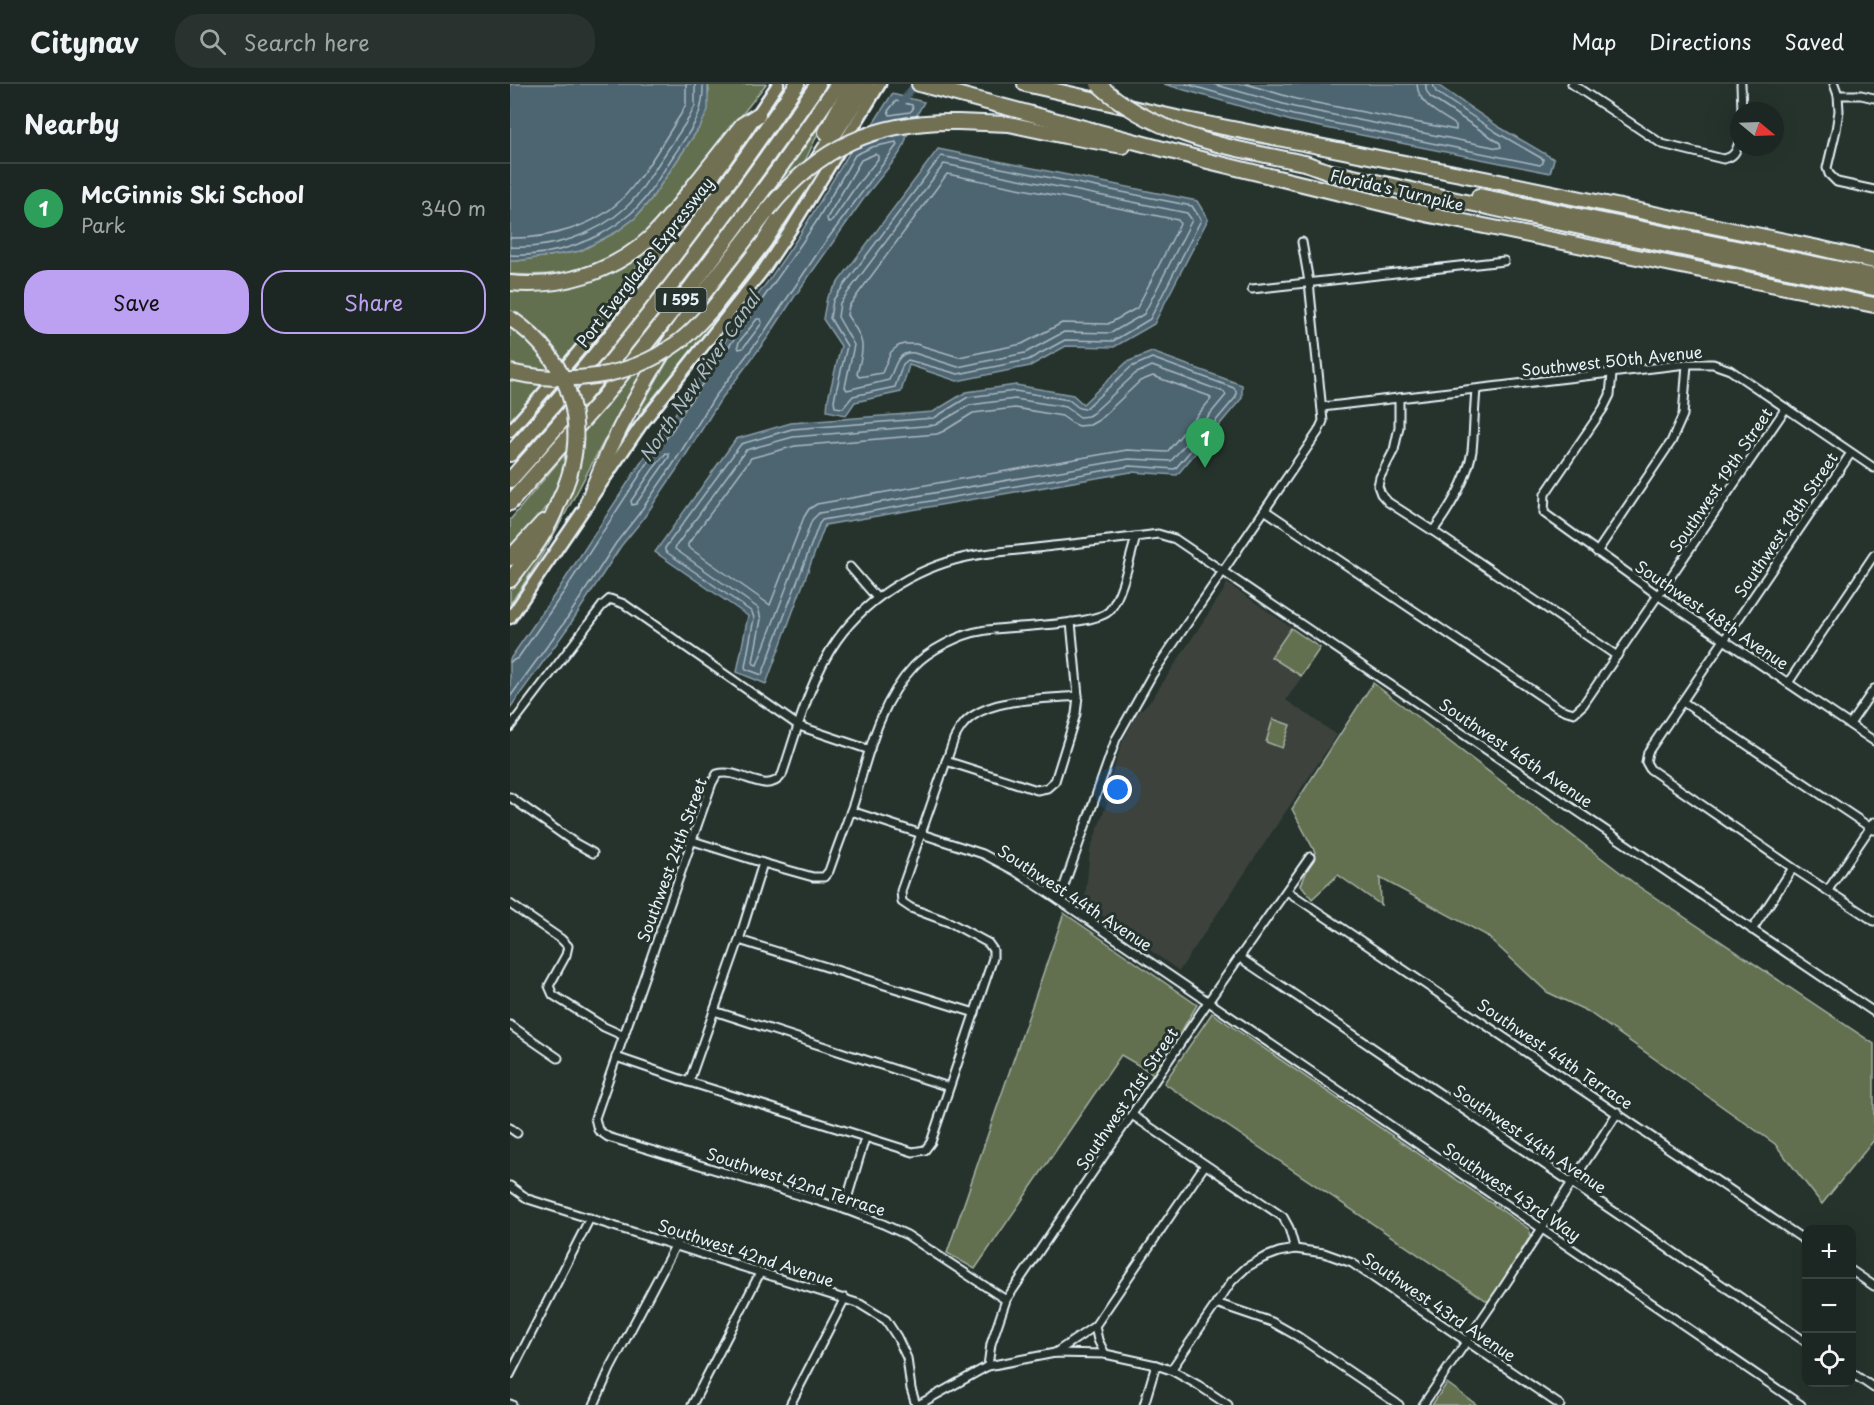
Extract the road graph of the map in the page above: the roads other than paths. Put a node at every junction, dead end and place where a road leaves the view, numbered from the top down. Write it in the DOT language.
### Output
graph roads {
  1 [pos="778,84"];
  2 [pos="797,84"];
  3 [pos="818,84"];
  4 [pos="838,84"];
  5 [pos="852,84"];
  6 [pos="867,84"];
  7 [pos="880,84"];
  8 [pos="919,84"];
  9 [pos="1025,84"];
  10 [pos="1098,84"];
  11 [pos="1572,84"];
  12 [pos="1742,84"];
  13 [pos="1834,84"];
  14 [pos="1838,95"];
  15 [pos="1874,98"];
  16 [pos="1742,102"];
  17 [pos="758,115"];
  18 [pos="1733,156"];
  19 [pos="1208,160"];
  20 [pos="1305,164"];
  21 [pos="813,165"];
  22 [pos="1874,190"];
  23 [pos="1302,243"];
  24 [pos="1504,261"];
  25 [pos="1874,261"];
  26 [pos="1874,276"];
  27 [pos="1309,282"];
  28 [pos="510,283"];
  29 [pos="1874,288"];
  30 [pos="1252,289"];
  31 [pos="1874,305"];
  32 [pos="510,318"];
  33 [pos="1687,364"];
  34 [pos="510,372"];
  35 [pos="1612,374"];
  36 [pos="1476,390"];
  37 [pos="1399,398"];
  38 [pos="1322,407"];
  39 [pos="1786,408"];
  40 [pos="510,432"];
  41 [pos="1851,453"];
  42 [pos="510,454"];
  43 [pos="1874,468"];
  44 [pos="510,480"];
  45 [pos="510,503"];
  46 [pos="558,503"];
  47 [pos="587,504"];
  48 [pos="1266,511"];
  49 [pos="1433,531"];
  50 [pos="1136,537"];
  51 [pos="1597,552"];
  52 [pos="1874,555"];
  53 [pos="510,558"];
  54 [pos="850,567"];
  55 [pos="1224,571"];
  56 [pos="510,580"];
  57 [pos="1659,596"];
  58 [pos="877,598"];
  59 [pos="510,618"];
  60 [pos="1071,622"];
  61 [pos="1725,639"];
  62 [pos="1617,656"];
  63 [pos="1788,683"];
  64 [pos="1874,689"];
  65 [pos="1078,696"];
  66 [pos="1683,702"];
  67 [pos="1850,724"];
  68 [pos="799,726"];
  69 [pos="510,727"];
  70 [pos="1874,741"];
  71 [pos="870,750"];
  72 [pos="946,761"];
  73 [pos="510,796"];
  74 [pos="851,811"];
  75 [pos="1873,827"];
  76 [pos="922,833"];
  77 [pos="693,841"];
  78 [pos="593,853"];
  79 [pos="1310,857"];
  80 [pos="763,863"];
  81 [pos="1793,868"];
  82 [pos="1828,890"];
  83 [pos="1287,891"];
  84 [pos="1059,900"];
  85 [pos="510,904"];
  86 [pos="1874,921"];
  87 [pos="1752,930"];
  88 [pos="739,940"];
  89 [pos="1239,957"];
  90 [pos="1208,1002"];
  91 [pos="714,1011"];
  92 [pos="1874,1012"];
  93 [pos="975,1013"];
  94 [pos="510,1025"];
  95 [pos="624,1036"];
  96 [pos="616,1057"];
  97 [pos="558,1058"];
  98 [pos="689,1082"];
  99 [pos="949,1087"];
  100 [pos="1618,1112"];
  101 [pos="1132,1115"];
  102 [pos="510,1128"];
  103 [pos="598,1130"];
  104 [pos="518,1132"];
  105 [pos="865,1138"];
  106 [pos="1205,1165"];
  107 [pos="1572,1183"];
  108 [pos="510,1186"];
  109 [pos="844,1209"];
  110 [pos="590,1218"];
  111 [pos="1541,1228"];
  112 [pos="1802,1238"];
  113 [pos="676,1244"];
  114 [pos="1295,1249"];
  115 [pos="760,1273"];
  116 [pos="1856,1274"];
  117 [pos="1874,1286"];
  118 [pos="844,1298"];
  119 [pos="1006,1300"];
  120 [pos="1216,1303"];
  121 [pos="1095,1326"];
  122 [pos="1802,1339"];
  123 [pos="1467,1342"];
  124 [pos="1055,1353"];
  125 [pos="1105,1354"];
  126 [pos="1156,1365"];
  127 [pos="988,1366"];
  128 [pos="1171,1370"];
  129 [pos="510,1375"];
  130 [pos="1856,1376"];
  131 [pos="1874,1388"];
  132 [pos="594,1405"];
  133 [pos="692,1405"];
  134 [pos="790,1405"];
  135 [pos="917,1405"];
  136 [pos="1144,1405"];
  137 [pos="1228,1405"];
  138 [pos="1399,1405"];
  139 [pos="1423,1405"];
  140 [pos="1560,1405"];
  141 [pos="1801,1405"];
  1 -- 17 [label="main road"];
  2 -- 42 [label="highway, Port Everglades Expressway / I 595"];
  3 -- 44 [label="highway"];
  4 -- 45 [label="highway, I 595"];
  5 -- 21 [label="highway"];
  6 -- 21 [label="highway"];
  7 -- 47 [label="main road"];
  8 -- 19 [label="highway, Florida's Turnpike"];
  9 -- 25 [label="highway, Florida's Turnpike"];
  10 -- 20 [label="highway, bridge"];
  11 -- 18 [label="street"];
  12 -- 16 [label="street"];
  13 -- 14 [label="street"];
  14 -- 15 [label="street"];
  14 -- 22 [label="street"];
  17 -- 28 [label="highway"];
  17 -- 40 [label="main road"];
  19 -- 31 [label="highway, Florida's Turnpike"];
  19 -- 47 [label="highway, bridge"];
  20 -- 26 [label="highway"];
  20 -- 29 [label="highway"];
  21 -- 34 [label="highway, bridge"];
  23 -- 27 [label="street"];
  24 -- 27 [label="street"];
  27 -- 30 [label="street"];
  27 -- 38 [label="street"];
  32 -- 46 [label="highway, bridge"];
  33 -- 35 [label="street, Southwest 50th Avenue"];
  33 -- 39 [label="street, Southwest 50th Avenue"];
  33 -- 51 [label="street"];
  35 -- 36 [label="street, Southwest 50th Avenue"];
  35 -- 51 [label="street, Southwest 48th Avenue"];
  36 -- 37 [label="street, Southwest 50th Avenue"];
  36 -- 49 [label="street"];
  37 -- 38 [label="street, Southwest 50th Avenue"];
  37 -- 49 [label="street"];
  38 -- 48 [label="street"];
  39 -- 41 [label="street, Southwest 50th Avenue"];
  39 -- 57 [label="street, Southwest 19th Street"];
  41 -- 43 [label="street, Southwest 50th Avenue"];
  41 -- 61 [label="street, Southwest 18th Street"];
  46 -- 53 [label="highway"];
  46 -- 56 [label="highway"];
  47 -- 59 [label="main road"];
  48 -- 55 [label="street"];
  48 -- 62 [label="street, Southwest 19th Street"];
  49 -- 62 [label="street"];
  50 -- 55 [label="street, Southwest 46th Avenue"];
  50 -- 58 [label="street, Southwest 24th Street"];
  50 -- 60 [label="street"];
  51 -- 57 [label="street, Southwest 48th Avenue"];
  52 -- 63 [label="street"];
  54 -- 58 [label="street"];
  55 -- 84 [label="street"];
  55 -- 87 [label="street, Southwest 46th Avenue"];
  57 -- 61 [label="street, Southwest 48th Avenue"];
  57 -- 62 [label="street, Southwest 19th Street"];
  58 -- 68 [label="street, Southwest 24th Street"];
  60 -- 65 [label="street"];
  60 -- 71 [label="street"];
  61 -- 63 [label="street, Southwest 48th Avenue"];
  61 -- 66 [label="street, Southwest 18th Street"];
  63 -- 67 [label="street, Southwest 48th Avenue"];
  64 -- 67 [label="street"];
  65 -- 72 [label="street"];
  65 -- 72 [label="street"];
  66 -- 75 [label="street"];
  66 -- 81 [label="street, Southwest 18th Street"];
  67 -- 70 [label="street, Southwest 48th Avenue"];
  68 -- 69 [label="street"];
  68 -- 71 [label="street"];
  68 -- 77 [label="street, Southwest 24th Street"];
  71 -- 74 [label="street"];
  72 -- 76 [label="street"];
  73 -- 78 [label="street"];
  74 -- 76 [label="street, Southwest 44th Avenue"];
  74 -- 80 [label="street"];
  75 -- 82 [label="street"];
  76 -- 84 [label="street, Southwest 44th Avenue"];
  76 -- 93 [label="street"];
  77 -- 80 [label="street"];
  77 -- 95 [label="street, Southwest 24th Street"];
  79 -- 83 [label="street, Southwest 21st Street"];
  80 -- 88 [label="street"];
  81 -- 82 [label="street"];
  81 -- 87 [label="street"];
  82 -- 86 [label="street"];
  83 -- 89 [label="street, Southwest 21st Street"];
  83 -- 100 [label="street, Southwest 44th Terrace"];
  84 -- 90 [label="street, Southwest 44th Avenue"];
  85 -- 95 [label="street"];
  87 -- 92 [label="street, Southwest 46th Avenue"];
  88 -- 91 [label="street"];
  88 -- 93 [label="street"];
  89 -- 90 [label="street, Southwest 21st Street"];
  89 -- 107 [label="street, Southwest 44th Avenue"];
  90 -- 101 [label="street, Southwest 21st Street"];
  90 -- 111 [label="street, Southwest 43rd Way"];
  91 -- 98 [label="street"];
  91 -- 99 [label="street"];
  93 -- 99 [label="street"];
  94 -- 97 [label="street"];
  95 -- 96 [label="street, Southwest 24th Street"];
  96 -- 98 [label="street"];
  96 -- 103 [label="street, Southwest 24th Street"];
  98 -- 105 [label="street"];
  99 -- 105 [label="street"];
  100 -- 107 [label="street"];
  100 -- 112 [label="street, Southwest 44th Terrace"];
  101 -- 106 [label="street"];
  101 -- 119 [label="street, Southwest 21st Street"];
  102 -- 104 [label="street"];
  103 -- 109 [label="street, Southwest 42nd Terrace"];
  105 -- 109 [label="street"];
  106 -- 114 [label="street"];
  106 -- 121 [label="street"];
  107 -- 111 [label="street"];
  107 -- 122 [label="street, Southwest 44th Avenue"];
  108 -- 110 [label="street, Southwest 42nd Avenue"];
  109 -- 119 [label="street, Southwest 42nd Terrace"];
  110 -- 113 [label="street, Southwest 42nd Avenue"];
  110 -- 129 [label="street"];
  111 -- 123 [label="street"];
  111 -- 141 [label="street, Southwest 43rd Way"];
  113 -- 115 [label="street, Southwest 42nd Avenue"];
  113 -- 132 [label="street"];
  114 -- 120 [label="street"];
  114 -- 123 [label="street, Southwest 43rd Avenue"];
  115 -- 118 [label="street, Southwest 42nd Avenue"];
  115 -- 133 [label="street"];
  116 -- 117 [label="street"];
  118 -- 134 [label="street"];
  118 -- 135 [label="street, Southwest 42nd Avenue"];
  119 -- 127 [label="street, Southwest 21st Street"];
  120 -- 128 [label="street"];
  120 -- 138 [label="street"];
  121 -- 124 [label="street"];
  121 -- 125 [label="street"];
  123 -- 139 [label="street"];
  123 -- 140 [label="street, Southwest 43rd Avenue"];
  124 -- 125 [label="street, Southwest 42nd Avenue"];
  124 -- 127 [label="street, Southwest 42nd Avenue"];
  125 -- 126 [label="street, Southwest 42nd Avenue"];
  126 -- 128 [label="street, Southwest 42nd Avenue"];
  126 -- 136 [label="street"];
  127 -- 135 [label="street, Southwest 42nd Avenue"];
  128 -- 137 [label="street, Southwest 42nd Avenue"];
  130 -- 131 [label="street"];
}
